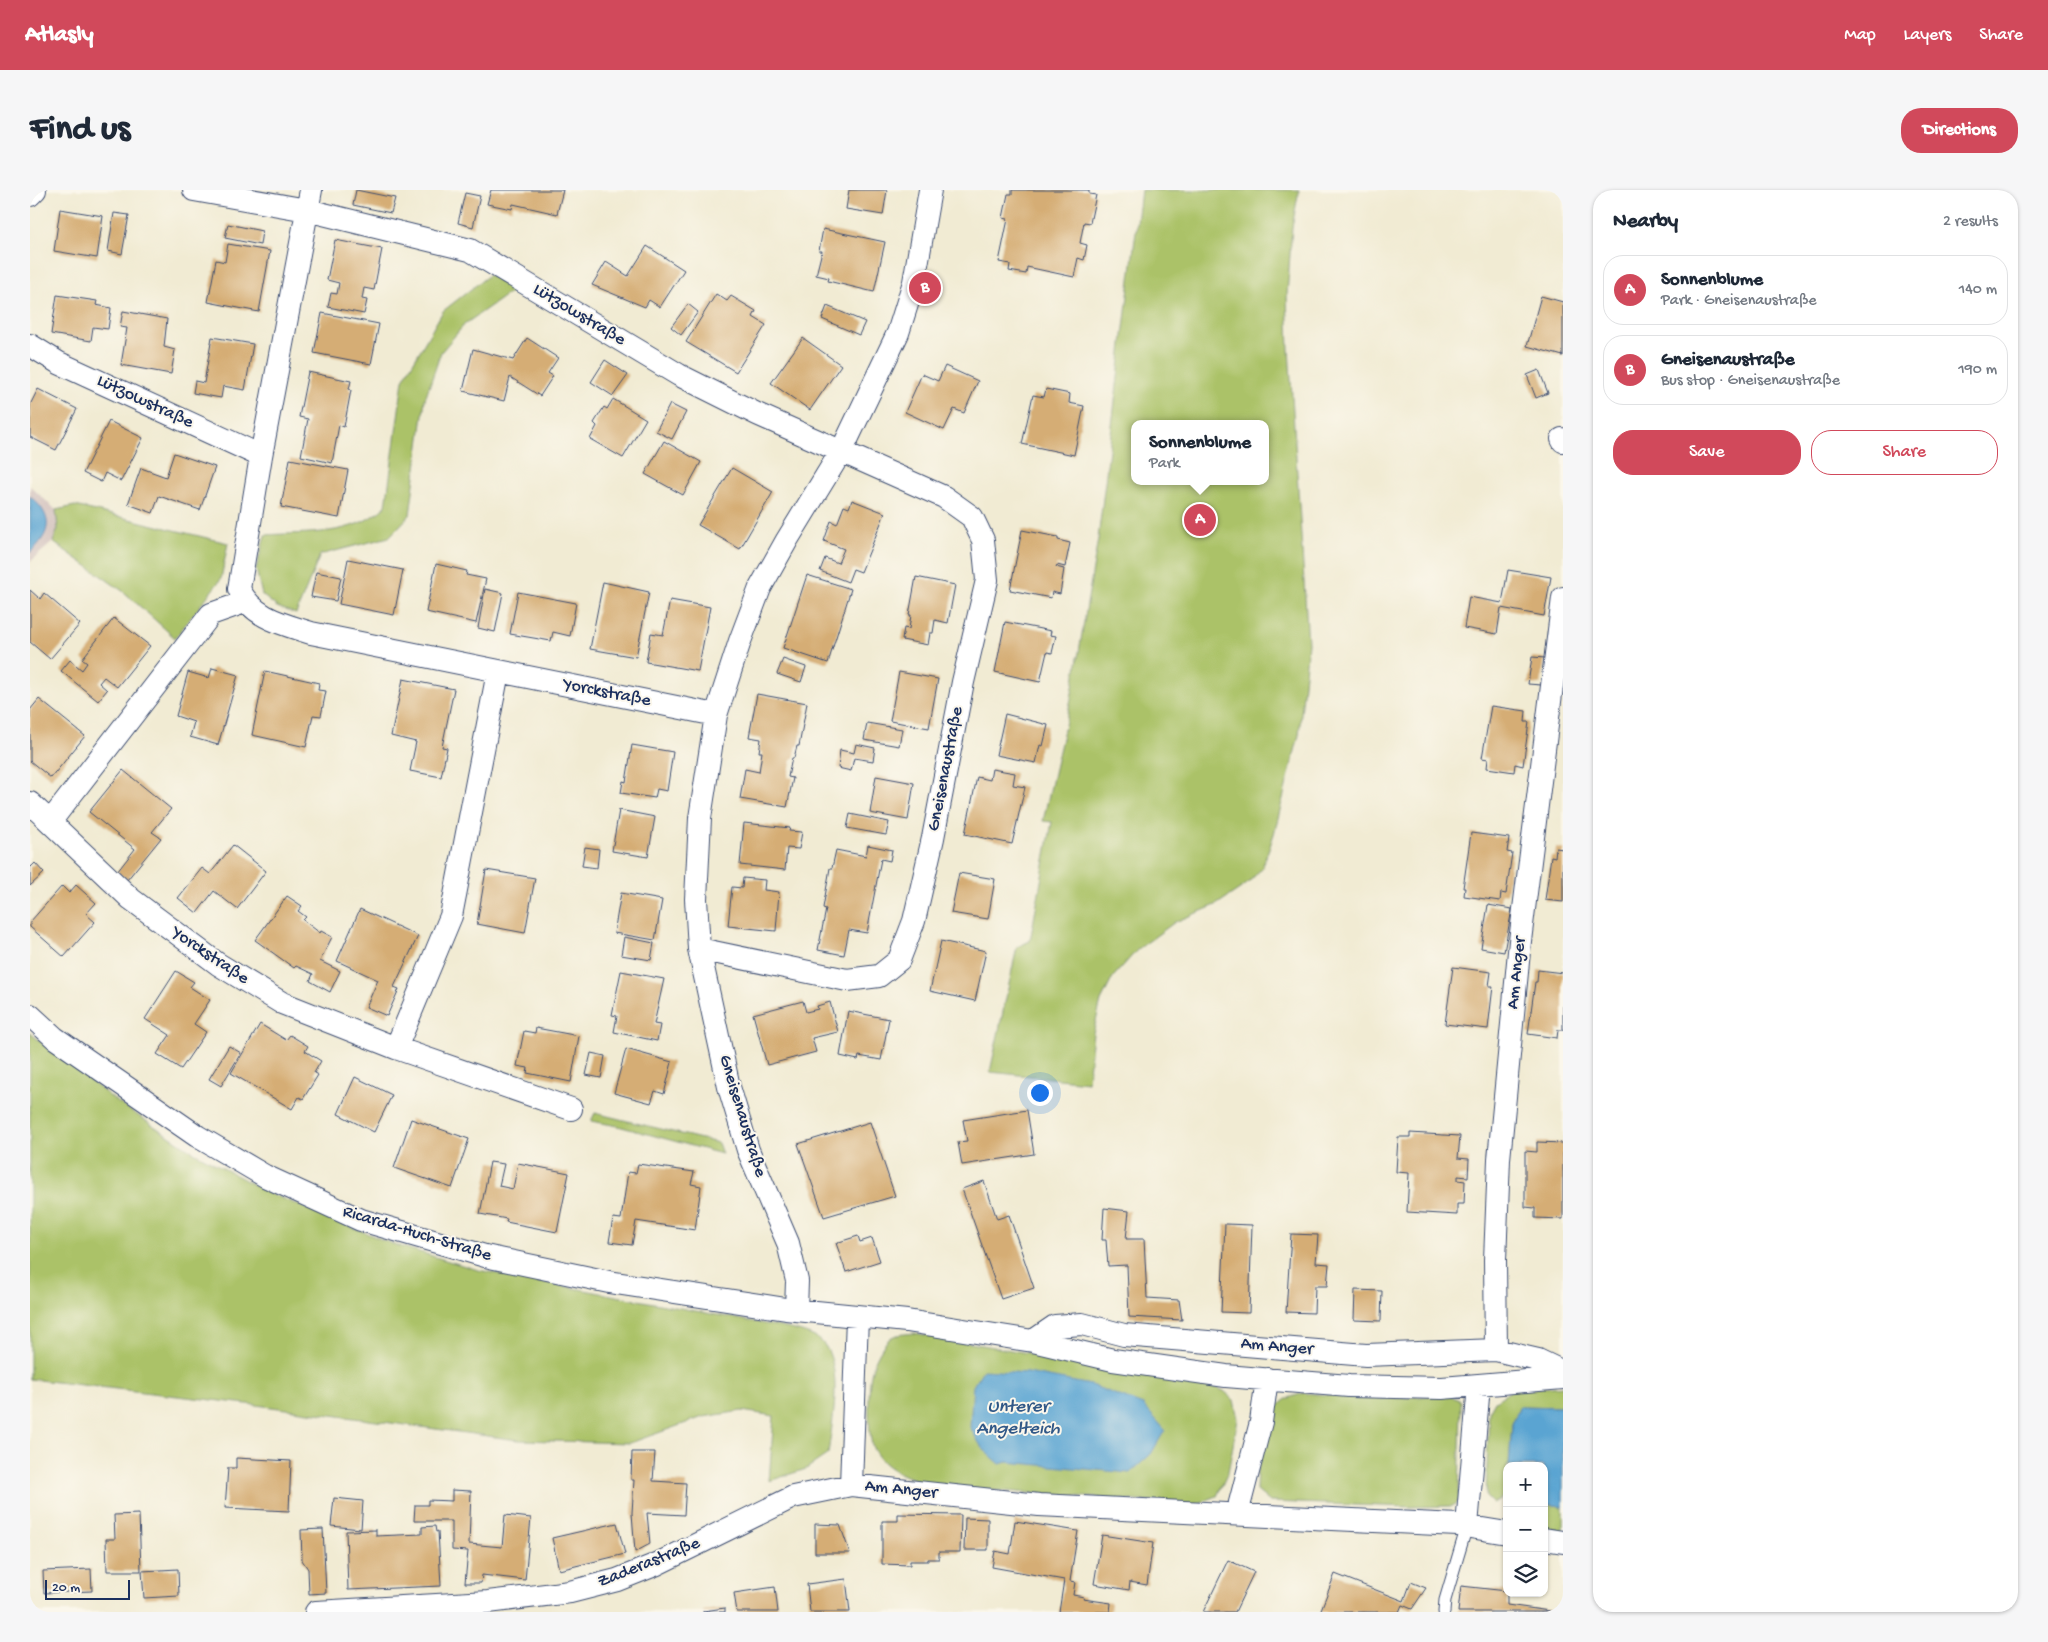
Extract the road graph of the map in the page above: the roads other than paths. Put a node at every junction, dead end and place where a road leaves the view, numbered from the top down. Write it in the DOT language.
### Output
graph roads {
  1 [pos="35,190"];
  2 [pos="194,190"];
  3 [pos="930,190"];
  4 [pos="30,196"];
  5 [pos="309,200"];
  6 [pos="30,345"];
  7 [pos="842,450"];
  8 [pos="261,456"];
  9 [pos="242,596"];
  10 [pos="1563,598"];
  11 [pos="498,672"];
  12 [pos="716,715"];
  13 [pos="30,803"];
  14 [pos="50,822"];
  15 [pos="699,949"];
  16 [pos="30,1015"];
  17 [pos="396,1048"];
  18 [pos="571,1109"];
  19 [pos="796,1310"];
  20 [pos="857,1317"];
  21 [pos="1033,1341"];
  22 [pos="1496,1350"];
  23 [pos="1563,1372"];
  24 [pos="1563,1378"];
  25 [pos="1268,1379"];
  26 [pos="1479,1385"];
  27 [pos="852,1485"];
  28 [pos="1237,1514"];
  29 [pos="1467,1526"];
  30 [pos="1503,1531"];
  31 [pos="1548,1540"];
  32 [pos="1563,1542"];
  33 [pos="316,1612"];
  34 [pos="1444,1612"];
  1 -- 4 [label="street"];
  2 -- 5 [label="street, Lützowstraße"];
  3 -- 7 [label="street, Gneisenaustraße"];
  5 -- 7 [label="street, Lützowstraße"];
  5 -- 8 [label="street"];
  6 -- 8 [label="street, Lützowstraße"];
  7 -- 12 [label="street, Gneisenaustraße"];
  7 -- 15 [label="street, Gneisenaustraße"];
  8 -- 9 [label="street"];
  9 -- 11 [label="street, Yorckstraße"];
  9 -- 14 [label="street"];
  10 -- 22 [label="street, Am Anger"];
  11 -- 12 [label="street, Yorckstraße"];
  11 -- 17 [label="street"];
  12 -- 15 [label="street, Gneisenaustraße"];
  13 -- 14 [label="street, Yorckstraße"];
  14 -- 17 [label="street, Yorckstraße"];
  15 -- 19 [label="street, Gneisenaustraße"];
  16 -- 19 [label="street, Ricarda-Huch-Straße"];
  17 -- 18 [label="street, Yorckstraße"];
  19 -- 20 [label="street, Ricarda-Huch-Straße"];
  20 -- 21 [label="street, Am Anger"];
  20 -- 27 [label="street, Am Anger"];
  21 -- 22 [label="street, Am Anger"];
  21 -- 25 [label="street, Am Anger"];
  22 -- 23 [label="street, Am Anger"];
  24 -- 26 [label="street, Am Anger"];
  25 -- 26 [label="street, Am Anger"];
  25 -- 28 [label="street, Am Anger"];
  26 -- 29 [label="street"];
  27 -- 28 [label="street, Am Anger"];
  27 -- 33 [label="street, Zaderastraße"];
  28 -- 29 [label="street, Am Anger"];
  29 -- 30 [label="street, Am Anger"];
  29 -- 34 [label="lane"];
  31 -- 32 [label="street"];
}
